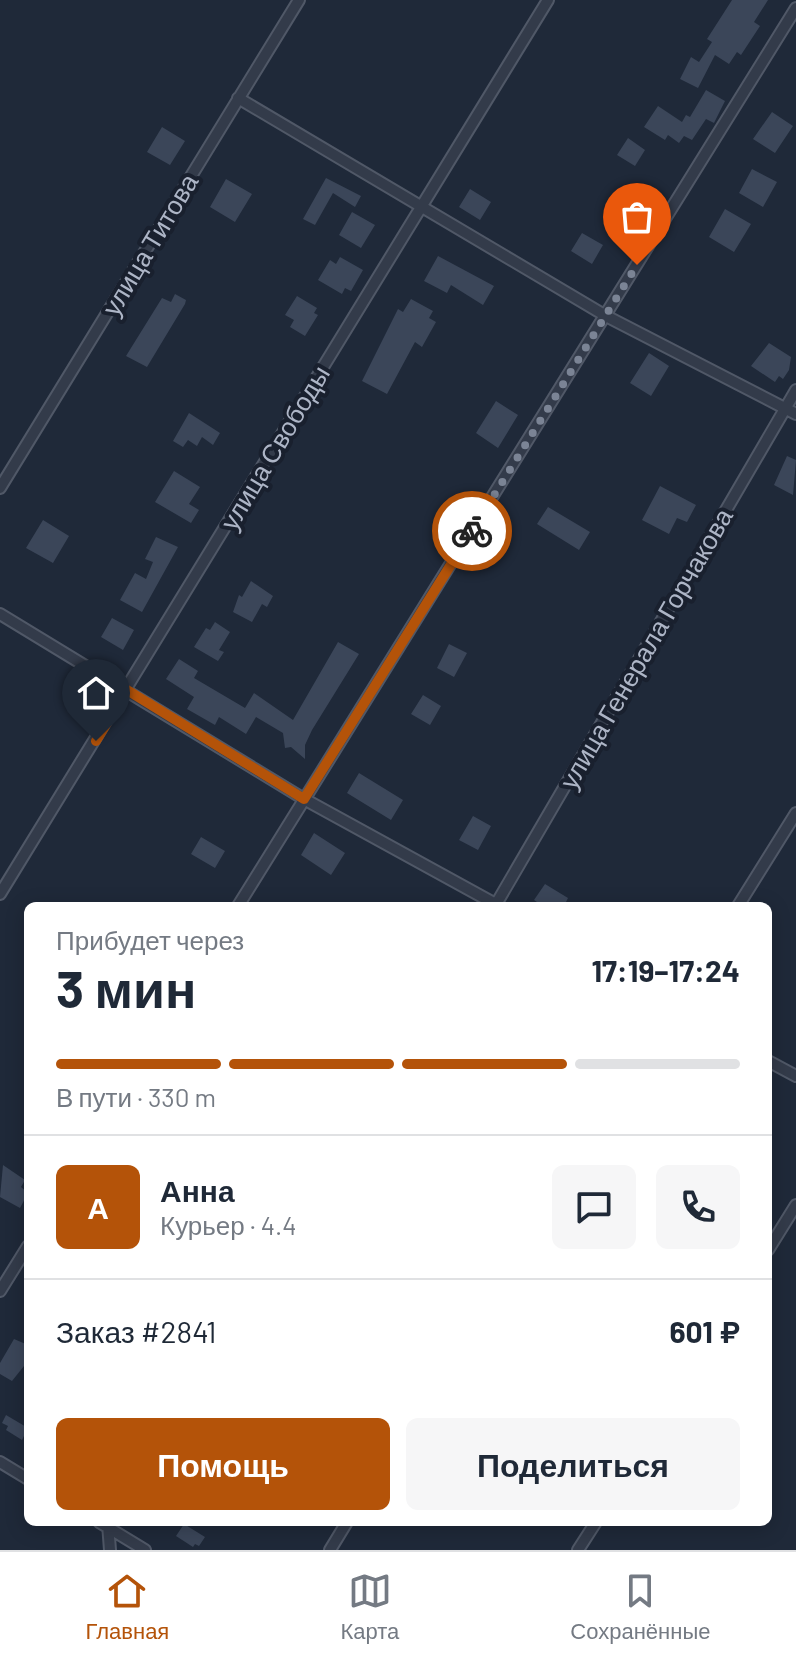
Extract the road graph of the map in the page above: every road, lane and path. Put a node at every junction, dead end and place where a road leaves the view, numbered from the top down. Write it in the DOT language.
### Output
graph roads {
  1 [pos="299,0"];
  2 [pos="548,0"];
  3 [pos="796,8"];
  4 [pos="238,98"];
  5 [pos="421,204"];
  6 [pos="606,316"];
  7 [pos="796,390"];
  8 [pos="785,408"];
  9 [pos="796,414"];
  10 [pos="0,488"];
  11 [pos="0,614"];
  12 [pos="127,690"];
  13 [pos="304,799"];
  14 [pos="796,813"];
  15 [pos="0,894"];
  16 [pos="240,902"];
  17 [pos="492,902"];
  18 [pos="499,902"];
  19 [pos="740,902"];
  20 [pos="772,1063"];
  21 [pos="796,1076"];
  22 [pos="796,1205"];
  23 [pos="772,1244"];
  24 [pos="24,1252"];
  25 [pos="0,1291"];
  26 [pos="0,1462"];
  27 [pos="24,1477"];
  28 [pos="106,1526"];
  29 [pos="109,1526"];
  30 [pos="345,1526"];
  31 [pos="593,1526"];
  32 [pos="110,1550"];
  33 [pos="145,1550"];
  34 [pos="330,1550"];
  35 [pos="578,1550"];
  1 -- 4 [label="street, улица Титова"];
  2 -- 5 [label="street, улица Свободы"];
  3 -- 6 [label="street"];
  4 -- 5 [label="street"];
  4 -- 10 [label="street, улица Титова"];
  5 -- 6 [label="street"];
  5 -- 12 [label="street, улица Свободы"];
  6 -- 8 [label="street"];
  6 -- 13 [label="street"];
  7 -- 8 [label="street, улица Генерала Горчакова"];
  8 -- 9 [label="street"];
  8 -- 18 [label="street, улица Генерала Горчакова"];
  11 -- 12 [label="street"];
  12 -- 13 [label="street"];
  12 -- 15 [label="street, улица Свободы"];
  13 -- 16 [label="street"];
  13 -- 17 [label="street"];
  14 -- 19 [label="street"];
  20 -- 21 [label="street"];
  22 -- 23 [label="street"];
  24 -- 25 [label="street"];
  26 -- 27 [label="street"];
  28 -- 32 [label="street"];
  29 -- 33 [label="street"];
  30 -- 34 [label="street"];
  31 -- 35 [label="street"];
}
